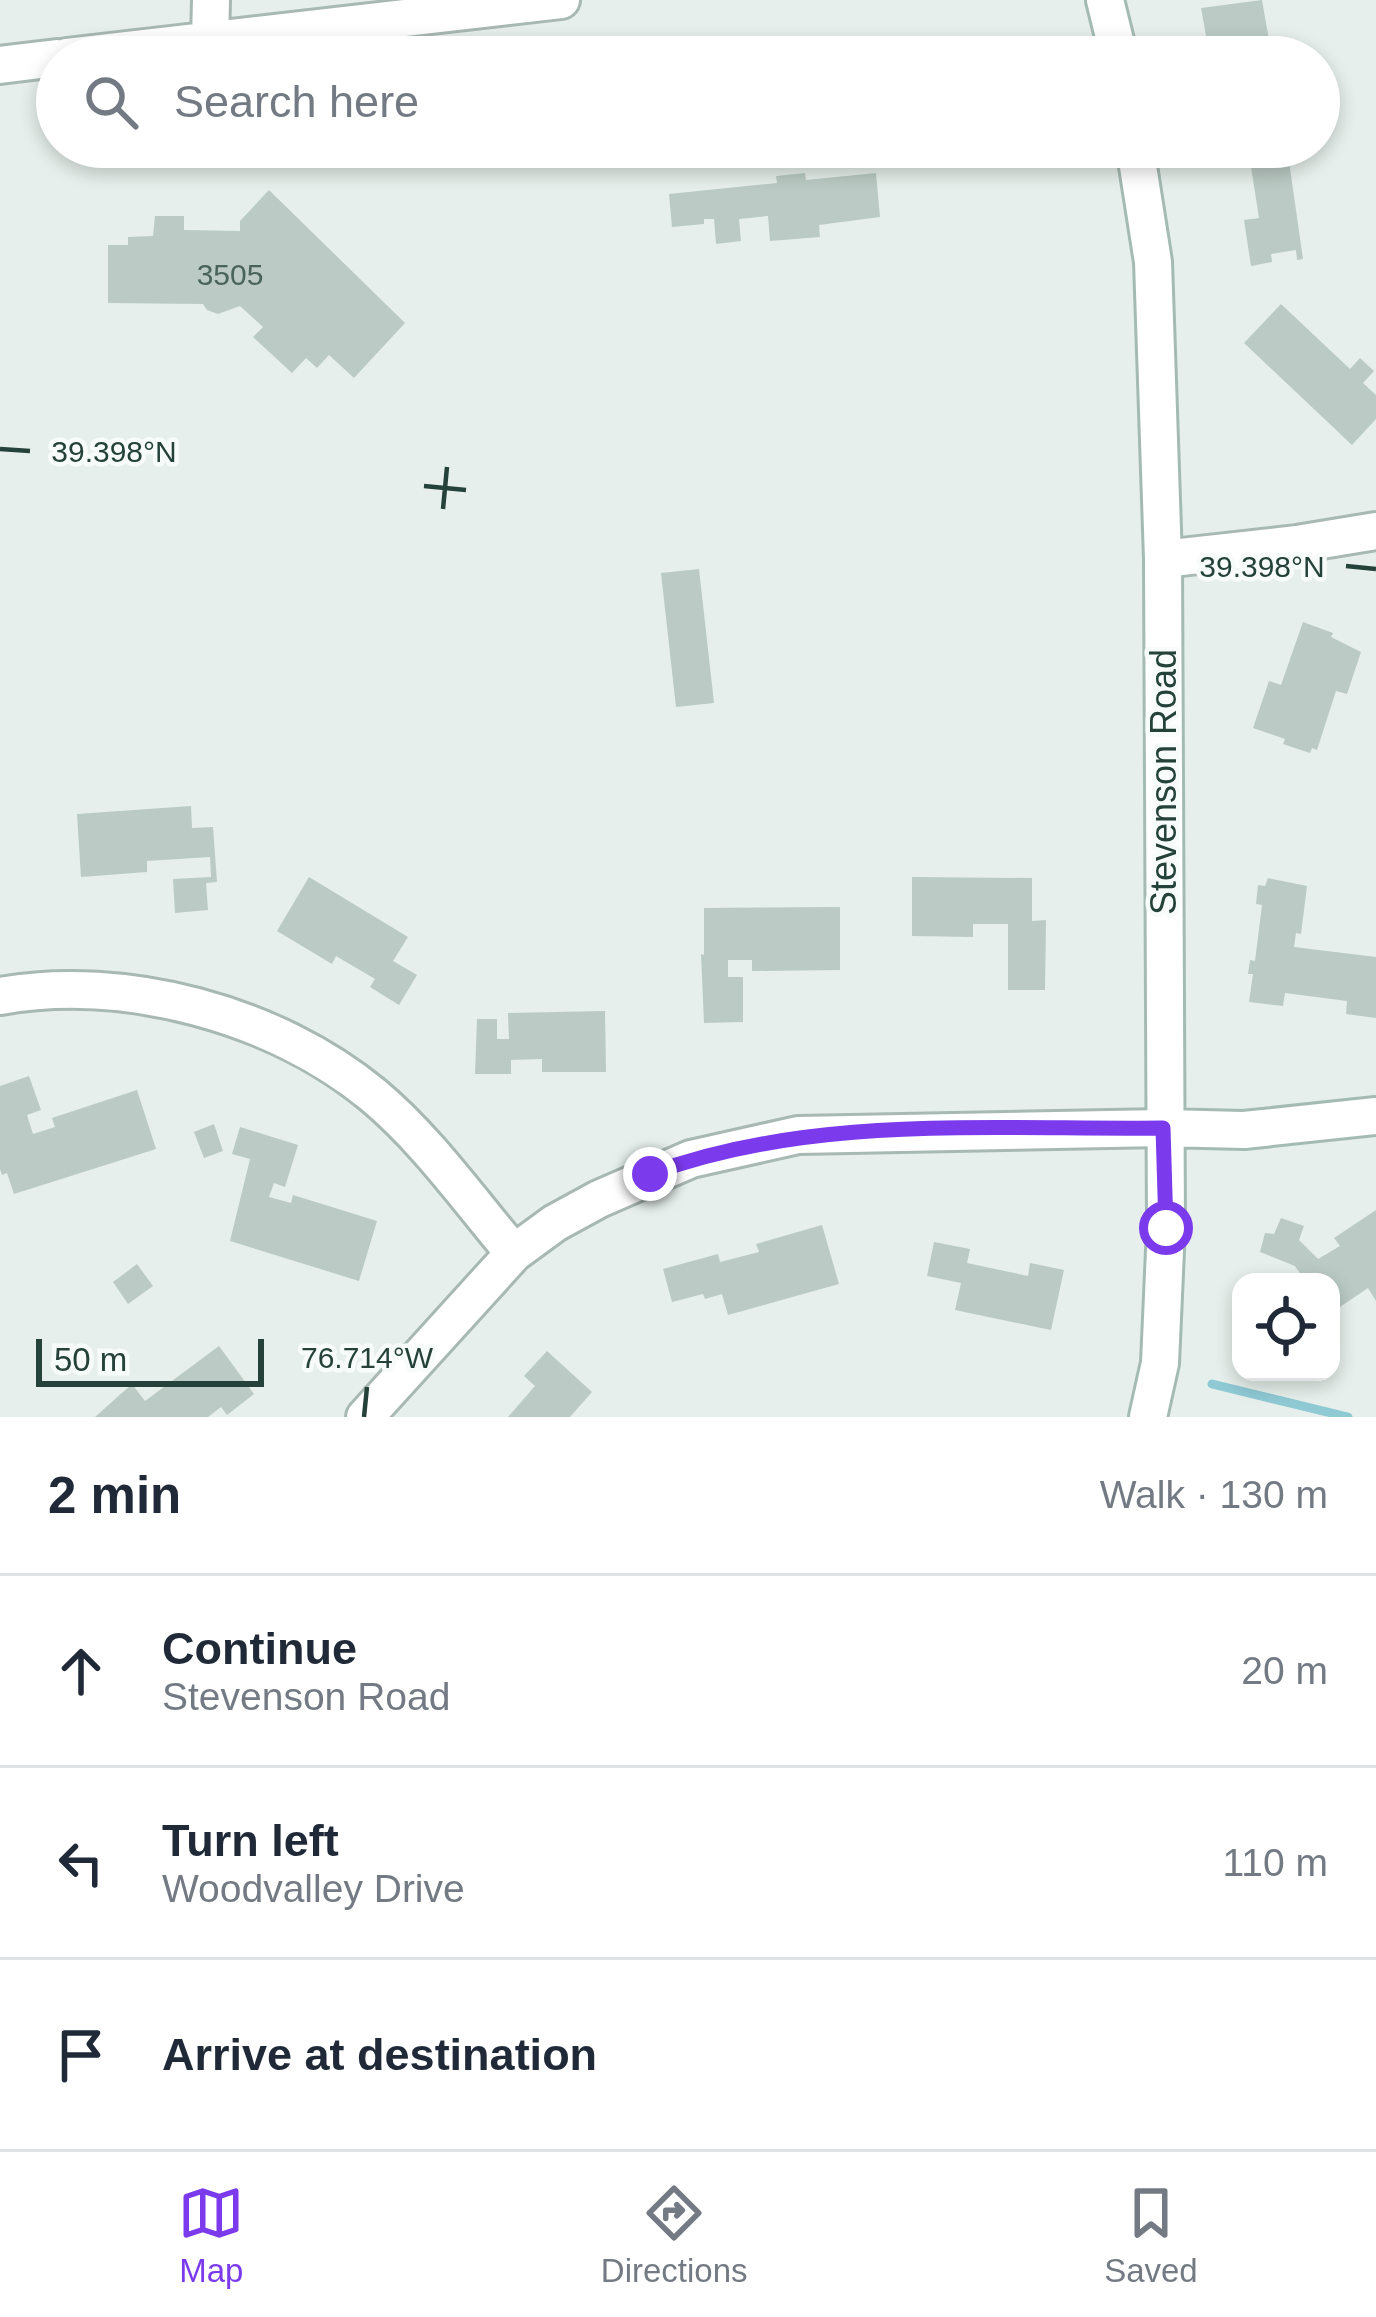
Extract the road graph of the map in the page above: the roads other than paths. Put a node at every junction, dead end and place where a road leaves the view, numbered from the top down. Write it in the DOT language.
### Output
graph roads {
  1 [pos="211,0"];
  2 [pos="561,0"];
  3 [pos="1105,0"];
  4 [pos="210,36"];
  5 [pos="245,36"];
  6 [pos="1114,36"];
  7 [pos="36,61"];
  8 [pos="0,65"];
  9 [pos="1138,168"];
  10 [pos="1376,531"];
  11 [pos="1163,559"];
  12 [pos="0,996"];
  13 [pos="1376,1117"];
  14 [pos="1163,1128"];
  15 [pos="514,1253"];
  16 [pos="365,1417"];
  17 [pos="1148,1417"];
  1 -- 4 [label="street"];
  2 -- 5 [label="street"];
  3 -- 6 [label="street"];
  7 -- 8 [label="street"];
  9 -- 11 [label="street, Stevenson Road"];
  10 -- 11 [label="street"];
  11 -- 14 [label="street, Stevenson Road"];
  12 -- 15 [label="street"];
  13 -- 14 [label="street"];
  14 -- 15 [label="street"];
  14 -- 17 [label="street, Stevenson Road"];
  15 -- 16 [label="street"];
}
